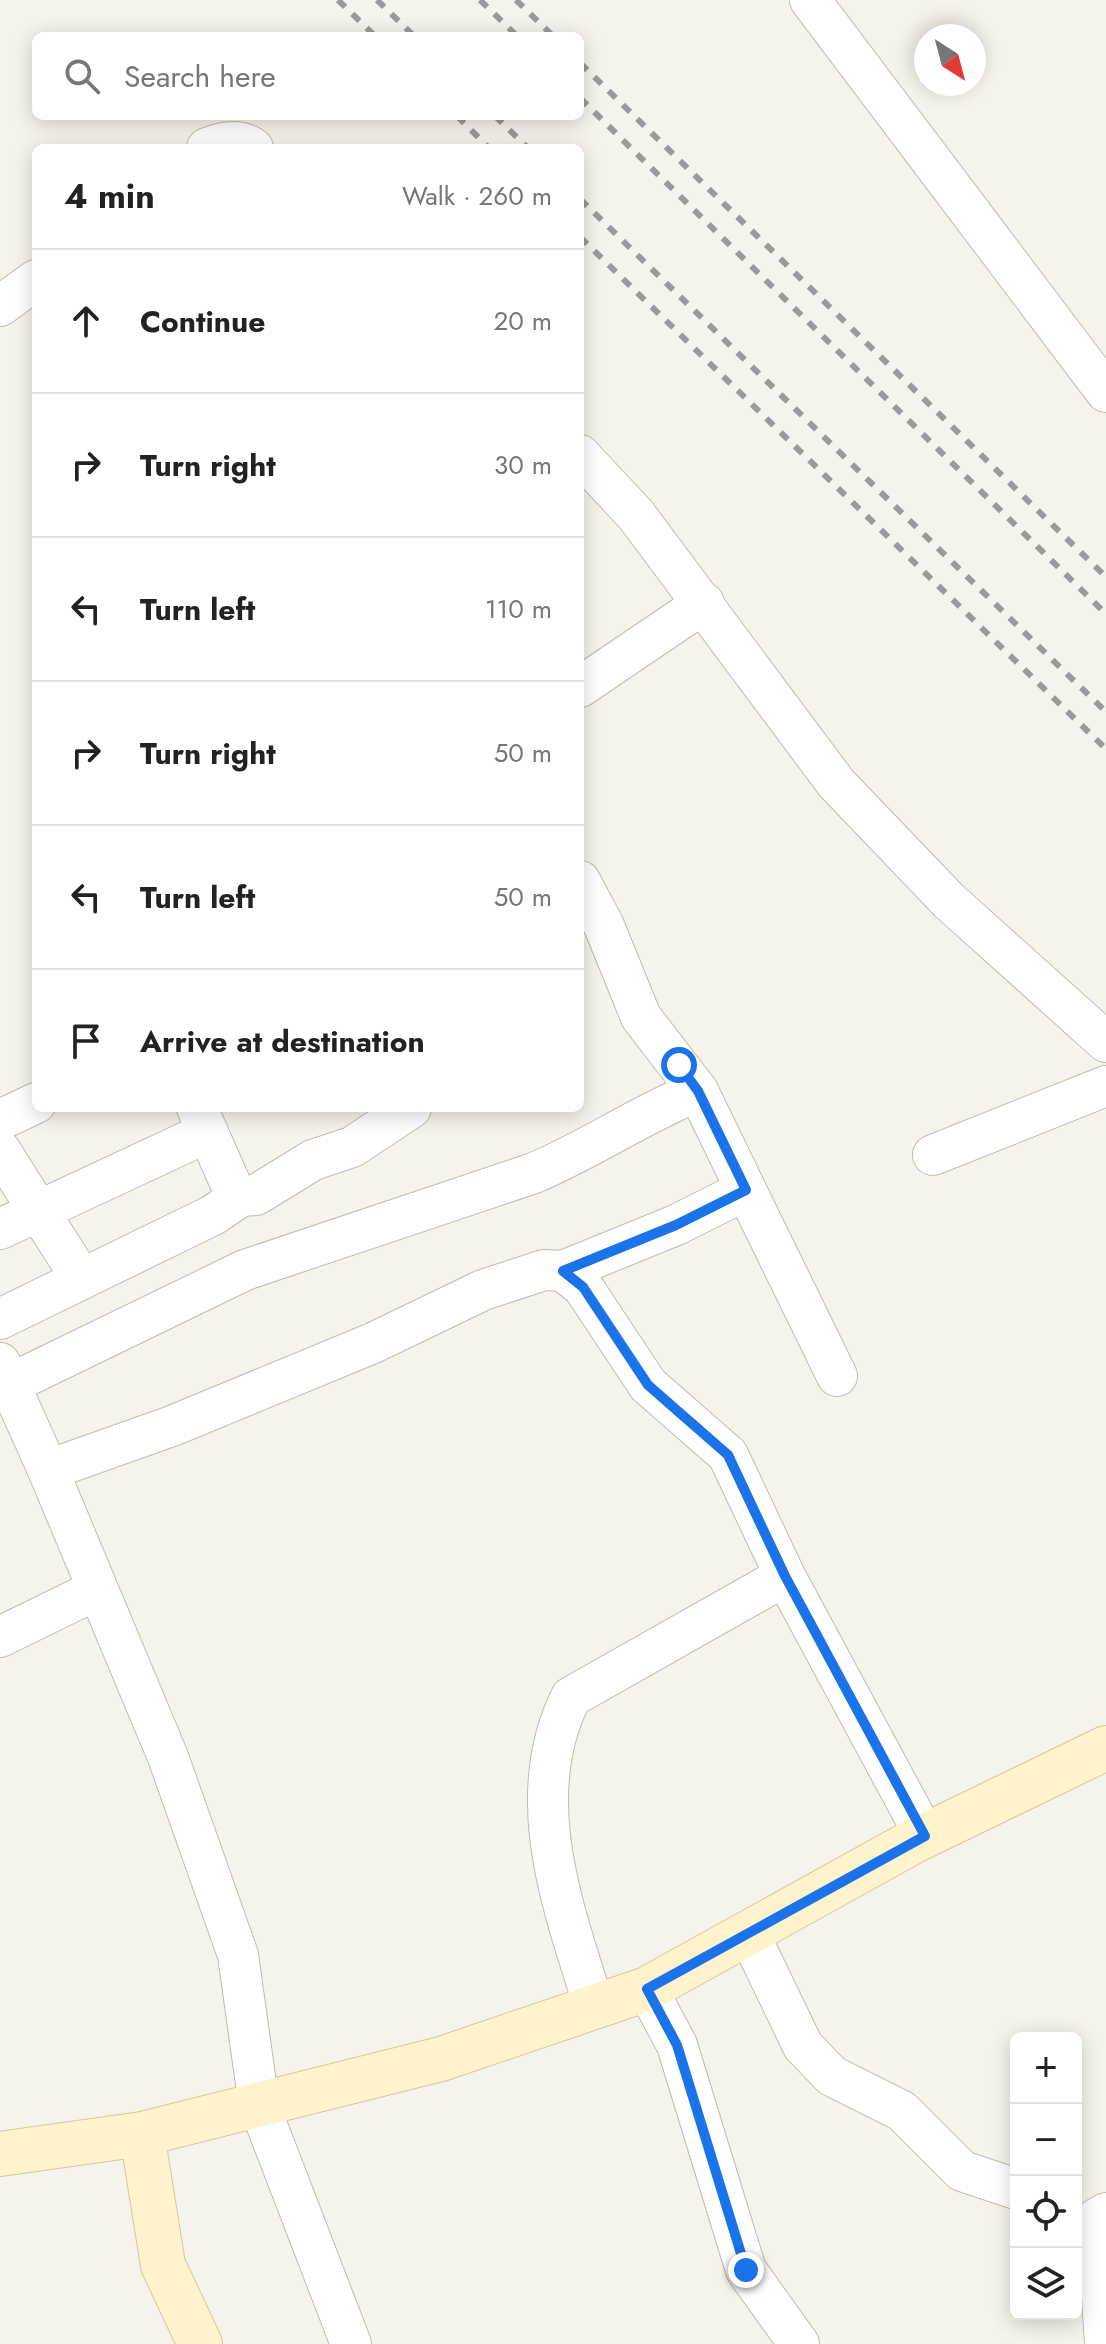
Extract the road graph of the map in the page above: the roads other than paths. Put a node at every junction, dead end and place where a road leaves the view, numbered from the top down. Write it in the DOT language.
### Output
graph roads {
  1 [pos="810,0"];
  2 [pos="219,144"];
  3 [pos="246,144"];
  4 [pos="32,283"];
  5 [pos="0,306"];
  6 [pos="1106,392"];
  7 [pos="584,459"];
  8 [pos="704,603"];
  9 [pos="584,684"];
  10 [pos="584,888"];
  11 [pos="1106,1042"];
  12 [pos="1106,1086"];
  13 [pos="698,1091"];
  14 [pos="32,1105"];
  15 [pos="405,1112"];
  16 [pos="0,1120"];
  17 [pos="203,1120"];
  18 [pos="0,1150"];
  19 [pos="933,1155"];
  20 [pos="746,1190"];
  21 [pos="241,1196"];
  22 [pos="37,1213"];
  23 [pos="0,1229"];
  24 [pos="563,1271"];
  25 [pos="81,1278"];
  26 [pos="0,1319"];
  27 [pos="3,1370"];
  28 [pos="837,1376"];
  29 [pos="48,1470"];
  30 [pos="785,1576"];
  31 [pos="96,1590"];
  32 [pos="0,1637"];
  33 [pos="1106,1748"];
  34 [pos="925,1836"];
  35 [pos="748,1932"];
  36 [pos="647,1989"];
  37 [pos="594,2006"];
  38 [pos="259,2105"];
  39 [pos="142,2134"];
  40 [pos="0,2154"];
  41 [pos="1010,2187"];
  42 [pos="1093,2214"];
  43 [pos="200,2344"];
  44 [pos="351,2344"];
  45 [pos="799,2344"];
  46 [pos="1105,2344"];
  1 -- 6 [label="street"];
  2 -- 3 [label="street"];
  4 -- 5 [label="street"];
  7 -- 8 [label="street"];
  8 -- 9 [label="street"];
  8 -- 11 [label="street"];
  10 -- 13 [label="street"];
  12 -- 19 [label="street"];
  13 -- 20 [label="street"];
  13 -- 27 [label="street"];
  14 -- 16 [label="street"];
  15 -- 21 [label="street"];
  17 -- 21 [label="street"];
  17 -- 22 [label="street"];
  18 -- 22 [label="street"];
  20 -- 24 [label="street"];
  20 -- 28 [label="street"];
  21 -- 25 [label="street"];
  22 -- 23 [label="street"];
  22 -- 25 [label="street"];
  24 -- 29 [label="street"];
  24 -- 30 [label="street"];
  25 -- 26 [label="street"];
  27 -- 29 [label="street"];
  29 -- 31 [label="street"];
  30 -- 34 [label="street"];
  30 -- 37 [label="street"];
  31 -- 32 [label="street"];
  31 -- 38 [label="street"];
  33 -- 34 [label="street"];
  34 -- 35 [label="street"];
  35 -- 36 [label="street"];
  35 -- 41 [label="street"];
  36 -- 37 [label="street"];
  36 -- 45 [label="street"];
  37 -- 38 [label="street"];
  38 -- 39 [label="street"];
  38 -- 44 [label="street"];
  39 -- 40 [label="street"];
  39 -- 43 [label="street"];
  42 -- 46 [label="street"];
}
